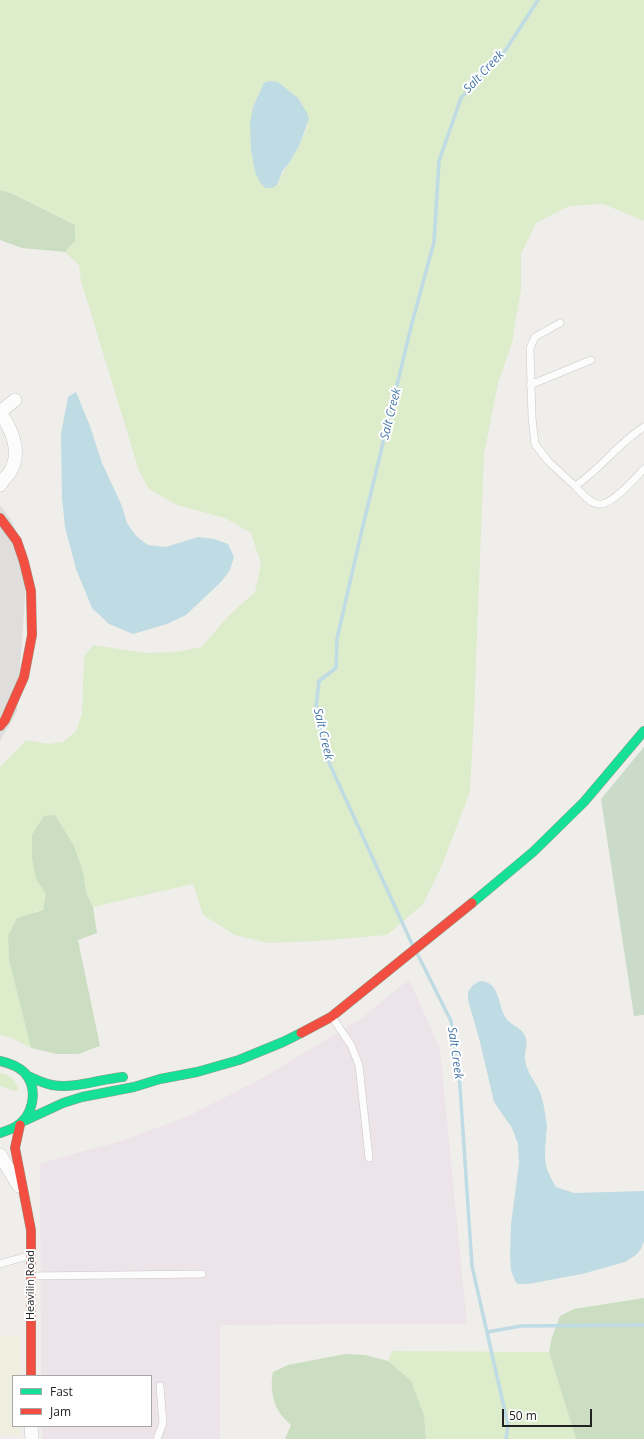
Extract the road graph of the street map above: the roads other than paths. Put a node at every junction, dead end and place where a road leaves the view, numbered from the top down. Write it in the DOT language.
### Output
graph roads {
  1 [pos="560,323"];
  2 [pos="591,360"];
  3 [pos="530,384"];
  4 [pos="15,400"];
  5 [pos="0,412"];
  6 [pos="644,427"];
  7 [pos="644,469"];
  8 [pos="0,485"];
  9 [pos="575,486"];
  10 [pos="0,518"];
  11 [pos="0,726"];
  12 [pos="644,731"];
  13 [pos="332,1017"];
  14 [pos="0,1061"];
  15 [pos="26,1075"];
  16 [pos="160,1079"];
  17 [pos="22,1123"];
  18 [pos="0,1132"];
  19 [pos="0,1155"];
  20 [pos="370,1158"];
  21 [pos="24,1194"];
  22 [pos="31,1255"];
  23 [pos="0,1264"];
  24 [pos="202,1274"];
  25 [pos="31,1276"];
  26 [pos="31,1375"];
  27 [pos="160,1386"];
  28 [pos="31,1427"];
  29 [pos="32,1439"];
  30 [pos="157,1439"];
  1 -- 3 [label="lane"];
  2 -- 3 [label="lane"];
  3 -- 9 [label="lane"];
  4 -- 5 [label="street"];
  5 -- 8 [label="street"];
  6 -- 9 [label="lane"];
  7 -- 9 [label="lane"];
  10 -- 11 [label="main road"];
  12 -- 13 [label="main road"];
  13 -- 16 [label="main road"];
  13 -- 20 [label="lane"];
  14 -- 15 [label="main road"];
  15 -- 16 [label="main road"];
  15 -- 17 [label="main road, Heavilin Road"];
  16 -- 17 [label="main road"];
  17 -- 18 [label="main road"];
  17 -- 21 [label="main road, Heavilin Road"];
  19 -- 21 [label="street, Heavilin Road"];
  21 -- 22 [label="main road, Heavilin Road"];
  22 -- 23 [label="lane"];
  22 -- 25 [label="main road, Heavilin Road"];
  24 -- 25 [label="lane"];
  25 -- 26 [label="main road, Heavilin Road"];
  27 -- 30 [label="lane"];
  28 -- 29 [label="street"];
}
